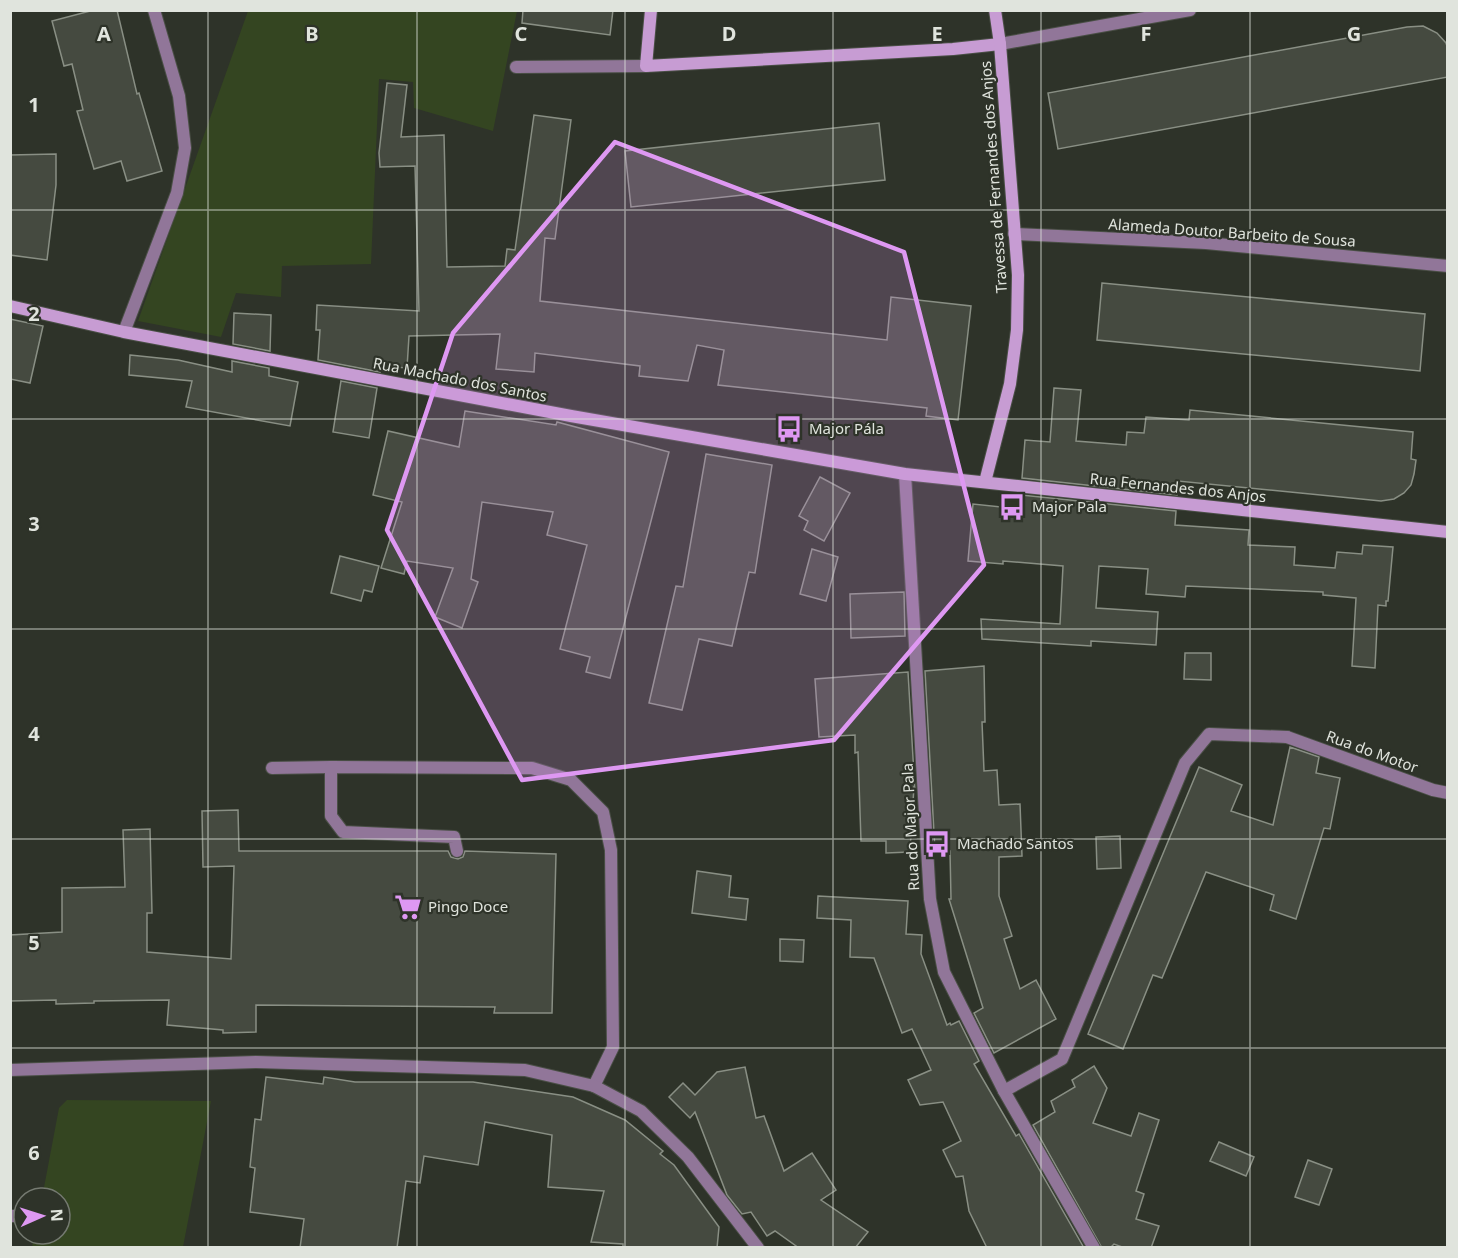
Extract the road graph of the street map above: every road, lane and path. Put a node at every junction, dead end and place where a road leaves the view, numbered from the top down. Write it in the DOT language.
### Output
graph roads {
  1 [pos="154,10"];
  2 [pos="651,10"];
  3 [pos="995,10"];
  4 [pos="1190,10"];
  5 [pos="1000,44"];
  6 [pos="646,66"];
  7 [pos="516,68"];
  8 [pos="1014,234"];
  9 [pos="1448,266"];
  10 [pos="10,306"];
  11 [pos="124,332"];
  12 [pos="905,474"];
  13 [pos="985,482"];
  14 [pos="1448,532"];
  15 [pos="331,767"];
  16 [pos="272,768"];
  17 [pos="1448,793"];
  18 [pos="457,850"];
  19 [pos="10,1070"];
  20 [pos="594,1086"];
  21 [pos="1004,1091"];
  22 [pos="758,1248"];
  23 [pos="1094,1248"];
  1 -- 11 [label="street"];
  2 -- 6 [label="street"];
  3 -- 5 [label="street, Travessa de Fernandes dos Anjos"];
  4 -- 5 [label="street"];
  5 -- 6 [label="street"];
  5 -- 8 [label="street, Travessa de Fernandes dos Anjos"];
  6 -- 7 [label="street"];
  8 -- 9 [label="street, Alameda Doutor Barbeito de Sousa"];
  8 -- 13 [label="street, Travessa de Fernandes dos Anjos"];
  10 -- 11 [label="street, Rua Machado dos Santos"];
  11 -- 12 [label="street, Rua Machado dos Santos"];
  12 -- 13 [label="street, Rua Fernandes dos Anjos"];
  12 -- 21 [label="street, Rua do Major Pala"];
  13 -- 14 [label="street, Rua Fernandes dos Anjos"];
  15 -- 16 [label="street"];
  15 -- 18 [label="street"];
  15 -- 20 [label="street"];
  17 -- 21 [label="street, Rua do Motor"];
  19 -- 20 [label="street"];
  20 -- 22 [label="street"];
  21 -- 23 [label="street, Rua do Major Pala"];
}
